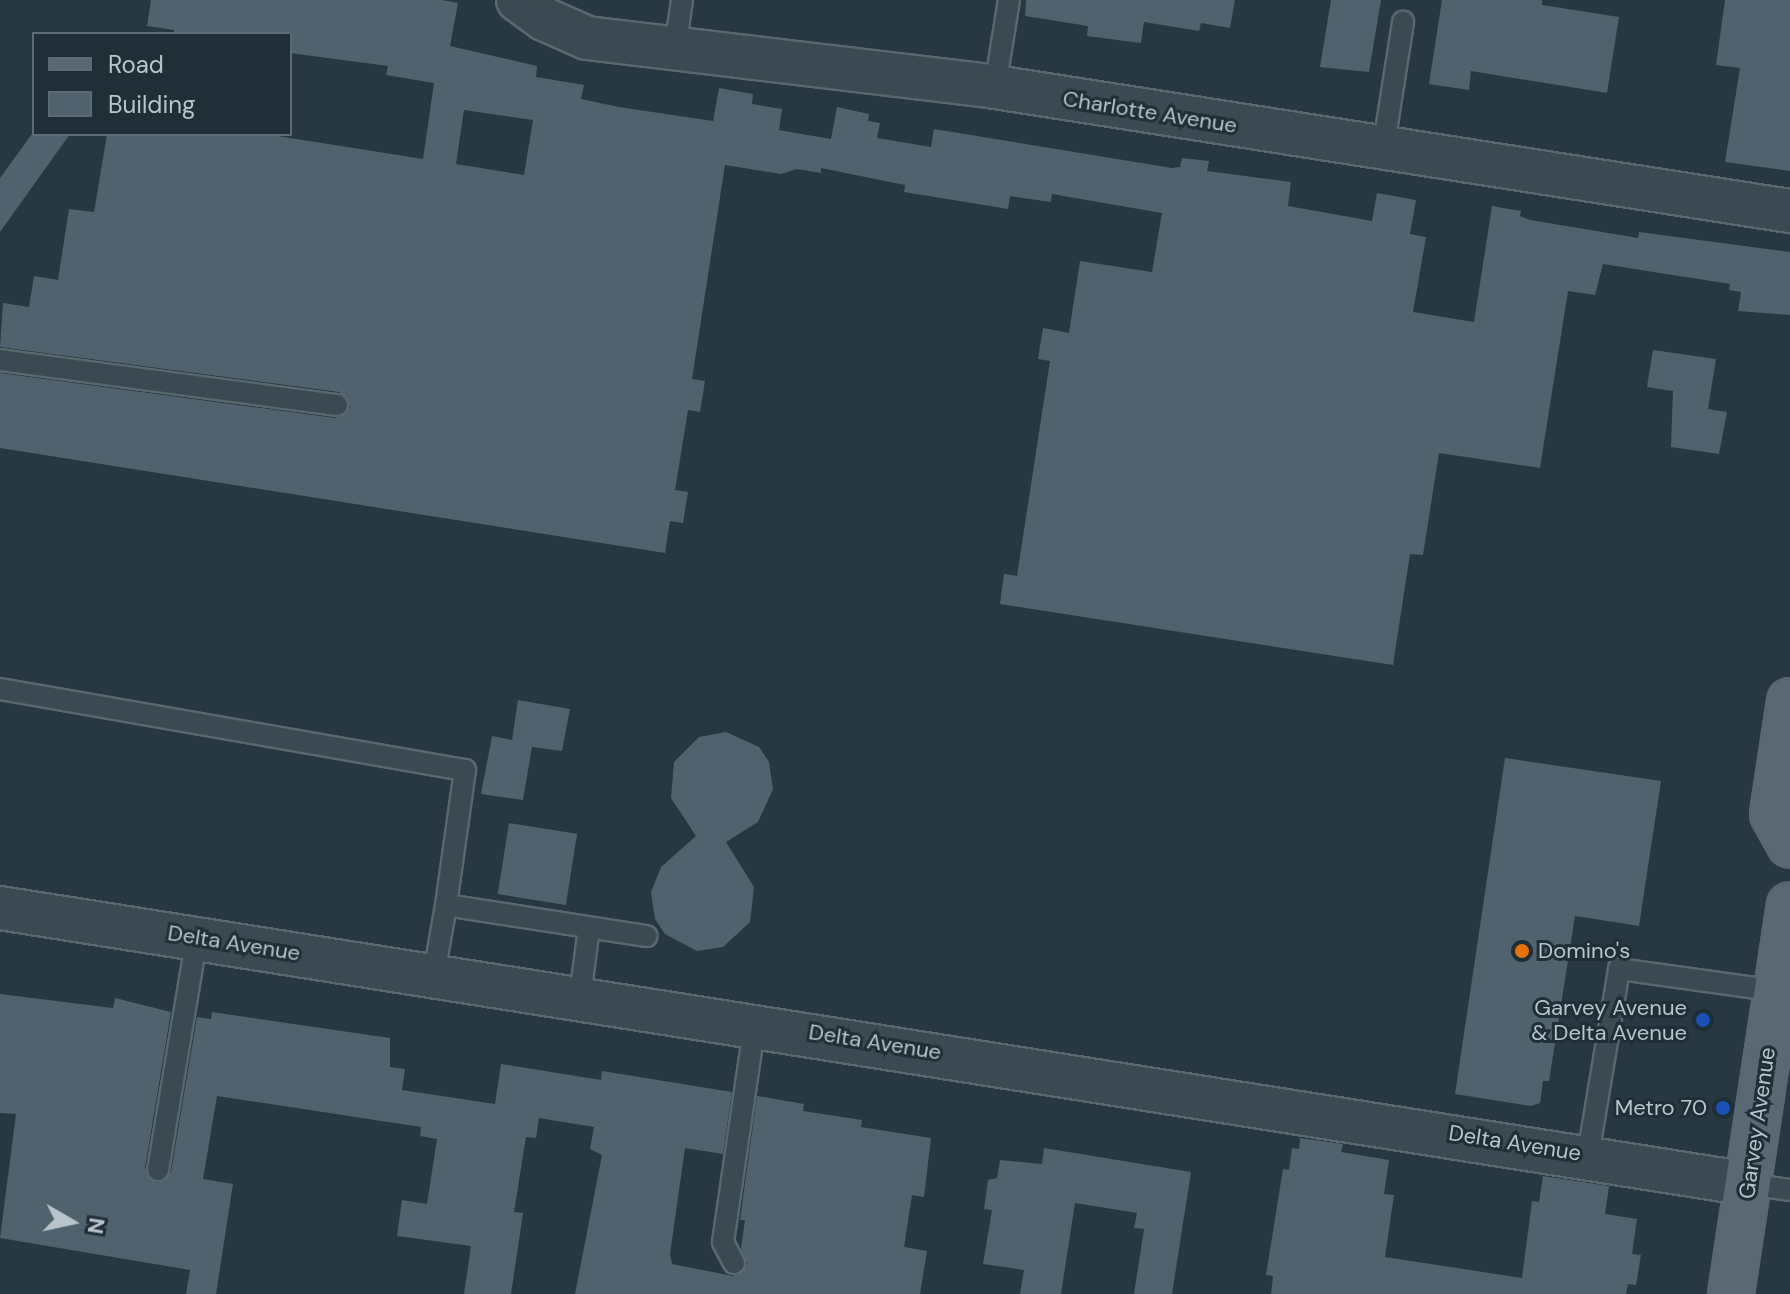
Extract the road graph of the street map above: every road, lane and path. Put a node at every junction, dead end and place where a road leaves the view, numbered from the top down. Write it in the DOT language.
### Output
graph roads {
  1 [pos="518,0"];
  2 [pos="682,0"];
  3 [pos="1009,0"];
  4 [pos="1403,22"];
  5 [pos="675,49"];
  6 [pos="995,87"];
  7 [pos="1383,150"];
  8 [pos="1790,211"];
  9 [pos="0,360"];
  10 [pos="337,405"];
  11 [pos="0,689"];
  12 [pos="1790,701"];
  13 [pos="1790,845"];
  14 [pos="446,905"];
  15 [pos="1790,905"];
  16 [pos="0,908"];
  17 [pos="589,928"];
  18 [pos="647,936"];
  19 [pos="197,937"];
  20 [pos="434,974"];
  21 [pos="1777,991"];
  22 [pos="580,997"];
  23 [pos="755,1023"];
  24 [pos="1588,1155"];
  25 [pos="158,1170"];
  26 [pos="1769,1187"];
  27 [pos="734,1263"];
  28 [pos="1731,1294"];
  1 -- 5 [label="street, Charlotte Avenue"];
  2 -- 5 [label="lane"];
  3 -- 6 [label="lane"];
  4 -- 7 [label="lane"];
  5 -- 6 [label="street, Charlotte Avenue"];
  6 -- 7 [label="street, Charlotte Avenue"];
  7 -- 8 [label="street, Charlotte Avenue"];
  9 -- 10 [label="lane"];
  11 -- 14 [label="lane"];
  12 -- 13 [label="main road"];
  14 -- 17 [label="lane"];
  14 -- 20 [label="lane"];
  15 -- 21 [label="main road, Garvey Avenue"];
  16 -- 19 [label="street, Delta Avenue"];
  17 -- 18 [label="lane"];
  17 -- 22 [label="lane"];
  19 -- 20 [label="street, Delta Avenue"];
  19 -- 25 [label="lane"];
  20 -- 22 [label="street, Delta Avenue"];
  21 -- 24 [label="lane"];
  21 -- 26 [label="main road, Garvey Avenue"];
  22 -- 23 [label="street, Delta Avenue"];
  23 -- 24 [label="street, Delta Avenue"];
  23 -- 27 [label="lane"];
  24 -- 26 [label="street, Delta Avenue"];
  26 -- 28 [label="main road, Garvey Avenue"];
}
